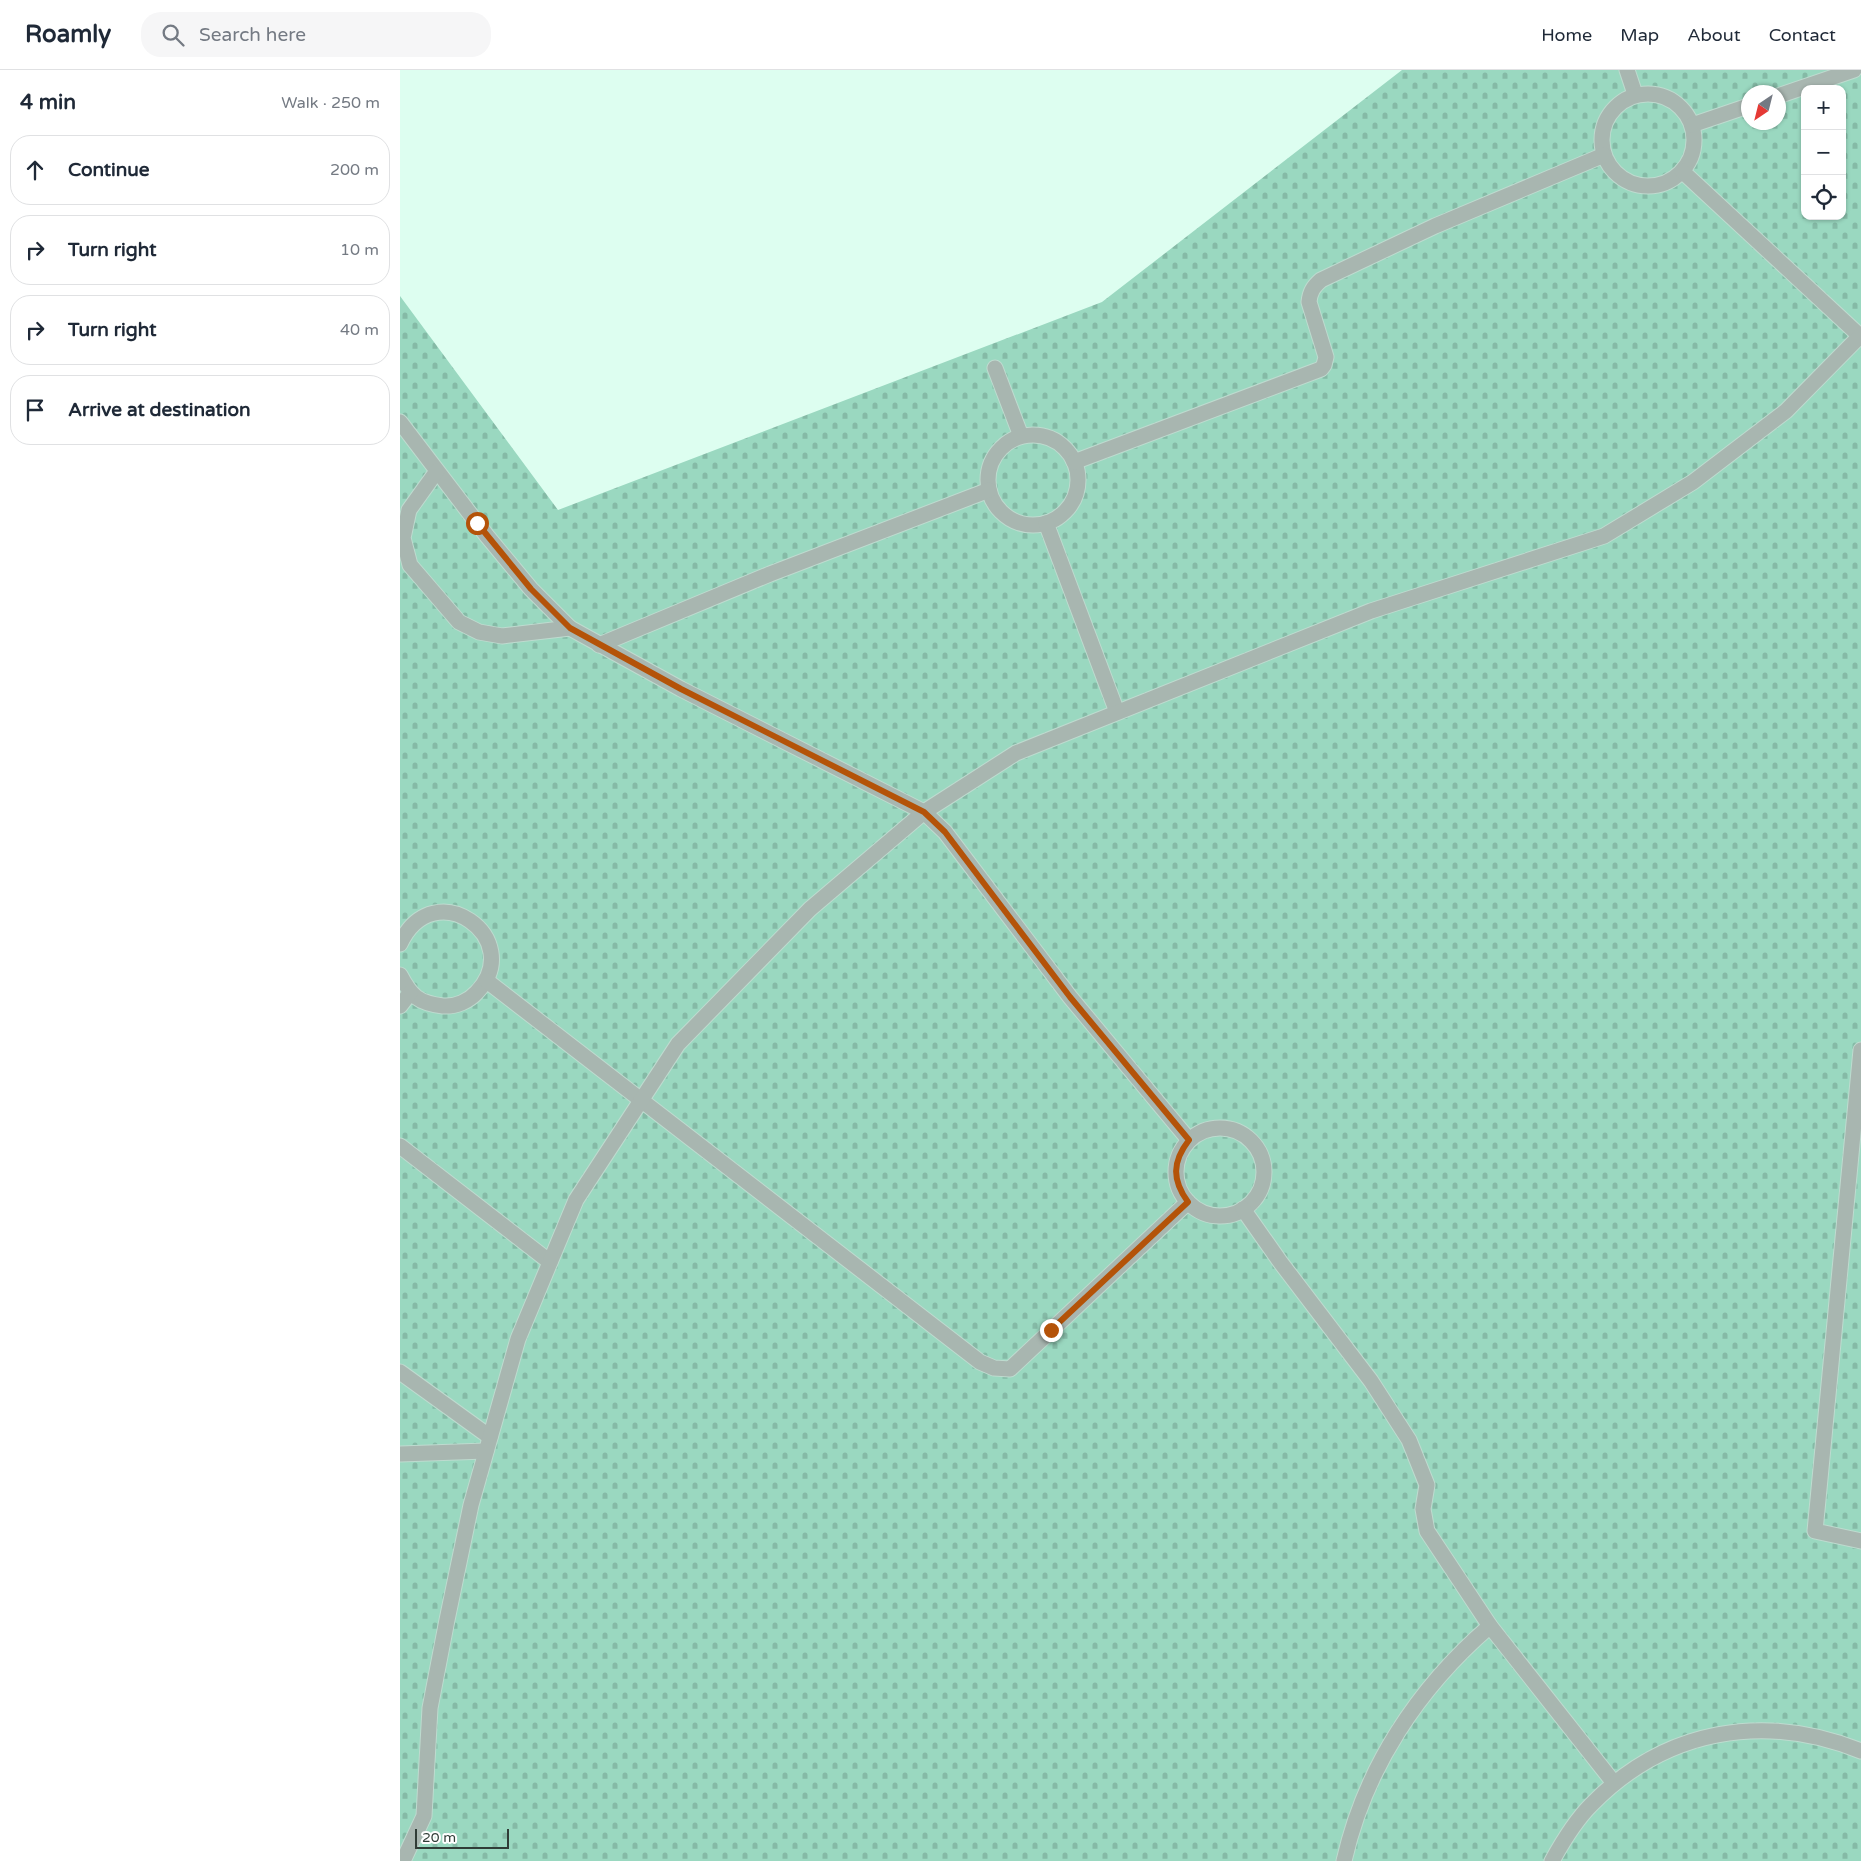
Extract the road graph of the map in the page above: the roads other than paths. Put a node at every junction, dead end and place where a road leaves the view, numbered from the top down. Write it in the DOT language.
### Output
graph roads {
  1 [pos="1626,70"];
  2 [pos="1854,70"];
  3 [pos="1786,93"];
  4 [pos="1635,94"];
  5 [pos="1741,108"];
  6 [pos="1692,125"];
  7 [pos="1604,155"];
  8 [pos="1682,171"];
  9 [pos="1860,336"];
  10 [pos="995,368"];
  11 [pos="400,422"];
  12 [pos="1021,436"];
  13 [pos="1074,462"];
  14 [pos="437,471"];
  15 [pos="989,490"];
  16 [pos="1046,524"];
  17 [pos="570,628"];
  18 [pos="599,645"];
  19 [pos="1117,712"];
  20 [pos="924,812"];
  21 [pos="405,923"];
  22 [pos="400,944"];
  23 [pos="400,975"];
  24 [pos="486,981"];
  25 [pos="410,993"];
  26 [pos="400,1006"];
  27 [pos="1861,1050"];
  28 [pos="641,1102"];
  29 [pos="1189,1140"];
  30 [pos="400,1146"];
  31 [pos="1188,1202"];
  32 [pos="1243,1209"];
  33 [pos="550,1262"];
  34 [pos="400,1372"];
  35 [pos="488,1444"];
  36 [pos="400,1454"];
  37 [pos="1861,1541"];
  38 [pos="1490,1626"];
  39 [pos="1861,1751"];
  40 [pos="1614,1783"];
  41 [pos="403,1861"];
  42 [pos="1344,1861"];
  43 [pos="1552,1861"];
  1 -- 4 [label="lane"];
  2 -- 3 [label="lane"];
  4 -- 6 [label="lane"];
  4 -- 7 [label="lane"];
  5 -- 6 [label="lane"];
  6 -- 8 [label="lane"];
  7 -- 8 [label="lane"];
  7 -- 13 [label="lane"];
  8 -- 9 [label="lane"];
  9 -- 19 [label="lane"];
  10 -- 12 [label="lane"];
  11 -- 14 [label="lane"];
  12 -- 13 [label="lane"];
  12 -- 15 [label="lane"];
  13 -- 16 [label="lane"];
  14 -- 17 [label="lane"];
  14 -- 17 [label="lane"];
  15 -- 16 [label="lane"];
  15 -- 18 [label="lane"];
  16 -- 19 [label="lane"];
  17 -- 18 [label="lane"];
  18 -- 20 [label="lane"];
  19 -- 20 [label="lane"];
  20 -- 28 [label="lane"];
  20 -- 29 [label="lane"];
  21 -- 22 [label="lane"];
  21 -- 24 [label="lane"];
  23 -- 25 [label="lane"];
  24 -- 25 [label="lane"];
  24 -- 28 [label="lane"];
  25 -- 26 [label="lane"];
  27 -- 37 [label="lane"];
  28 -- 31 [label="lane"];
  28 -- 33 [label="lane"];
  29 -- 31 [label="lane"];
  29 -- 32 [label="lane"];
  30 -- 33 [label="lane"];
  31 -- 32 [label="lane"];
  32 -- 38 [label="lane"];
  33 -- 35 [label="lane"];
  34 -- 35 [label="lane"];
  35 -- 36 [label="lane"];
  35 -- 41 [label="lane"];
  38 -- 40 [label="lane"];
  38 -- 42 [label="lane"];
  39 -- 40 [label="lane"];
  40 -- 43 [label="lane"];
}
